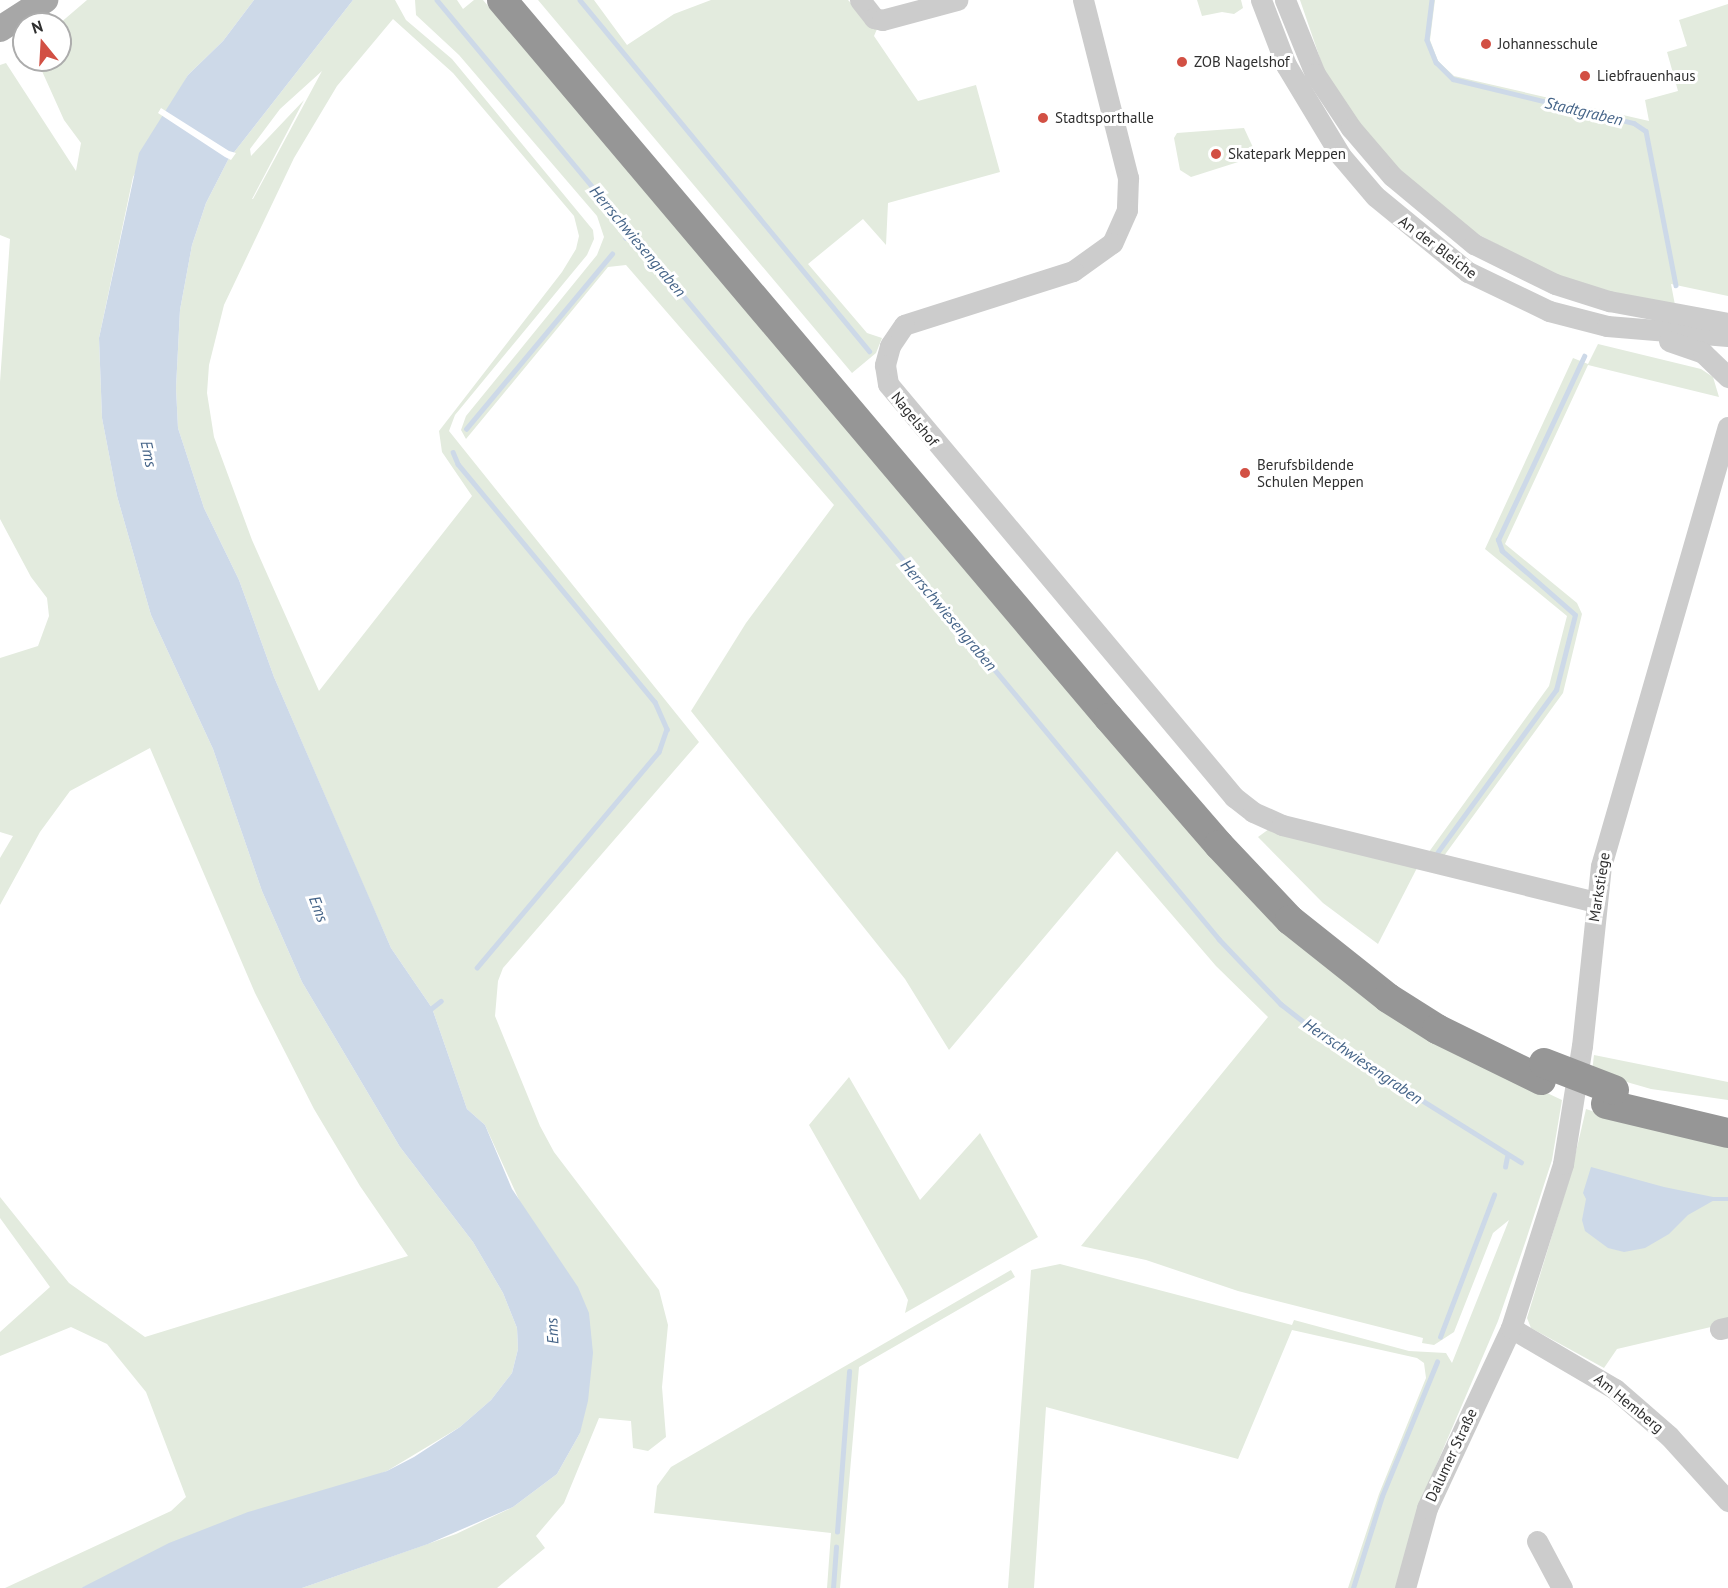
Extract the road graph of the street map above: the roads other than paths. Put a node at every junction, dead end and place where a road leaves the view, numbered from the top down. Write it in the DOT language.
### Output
graph roads {
  1 [pos="45,0"];
  2 [pos="502,0"];
  3 [pos="522,0"];
  4 [pos="860,0"];
  5 [pos="957,0"];
  6 [pos="1083,0"];
  7 [pos="1261,0"];
  8 [pos="1287,4"];
  9 [pos="0,29"];
  10 [pos="1728,322"];
  11 [pos="1607,326"];
  12 [pos="1728,336"];
  13 [pos="1728,377"];
  14 [pos="1728,427"];
  15 [pos="1725,446"];
  16 [pos="1595,902"];
  17 [pos="1543,1071"];
  18 [pos="1610,1097"];
  19 [pos="1728,1117"];
  20 [pos="1728,1133"];
  21 [pos="1511,1328"];
  22 [pos="1728,1501"];
  23 [pos="1537,1541"];
  24 [pos="1405,1588"];
  25 [pos="1562,1588"];
  1 -- 9 [label="main road"];
  2 -- 17 [label="highway"];
  3 -- 17 [label="highway"];
  4 -- 5 [label="street"];
  6 -- 16 [label="street, Nagelshof"];
  7 -- 11 [label="street, An der Bleiche"];
  8 -- 10 [label="street, An der Bleiche"];
  11 -- 12 [label="street, An der Bleiche"];
  11 -- 13 [label="street"];
  14 -- 15 [label="street, Markstiege"];
  15 -- 16 [label="street, Markstiege"];
  16 -- 21 [label="street, Markstiege"];
  17 -- 18 [label="highway"];
  18 -- 19 [label="highway"];
  18 -- 20 [label="highway"];
  21 -- 22 [label="street, Am Hemberg"];
  21 -- 24 [label="street, Dalumer Straße"];
  23 -- 25 [label="street"];
}
